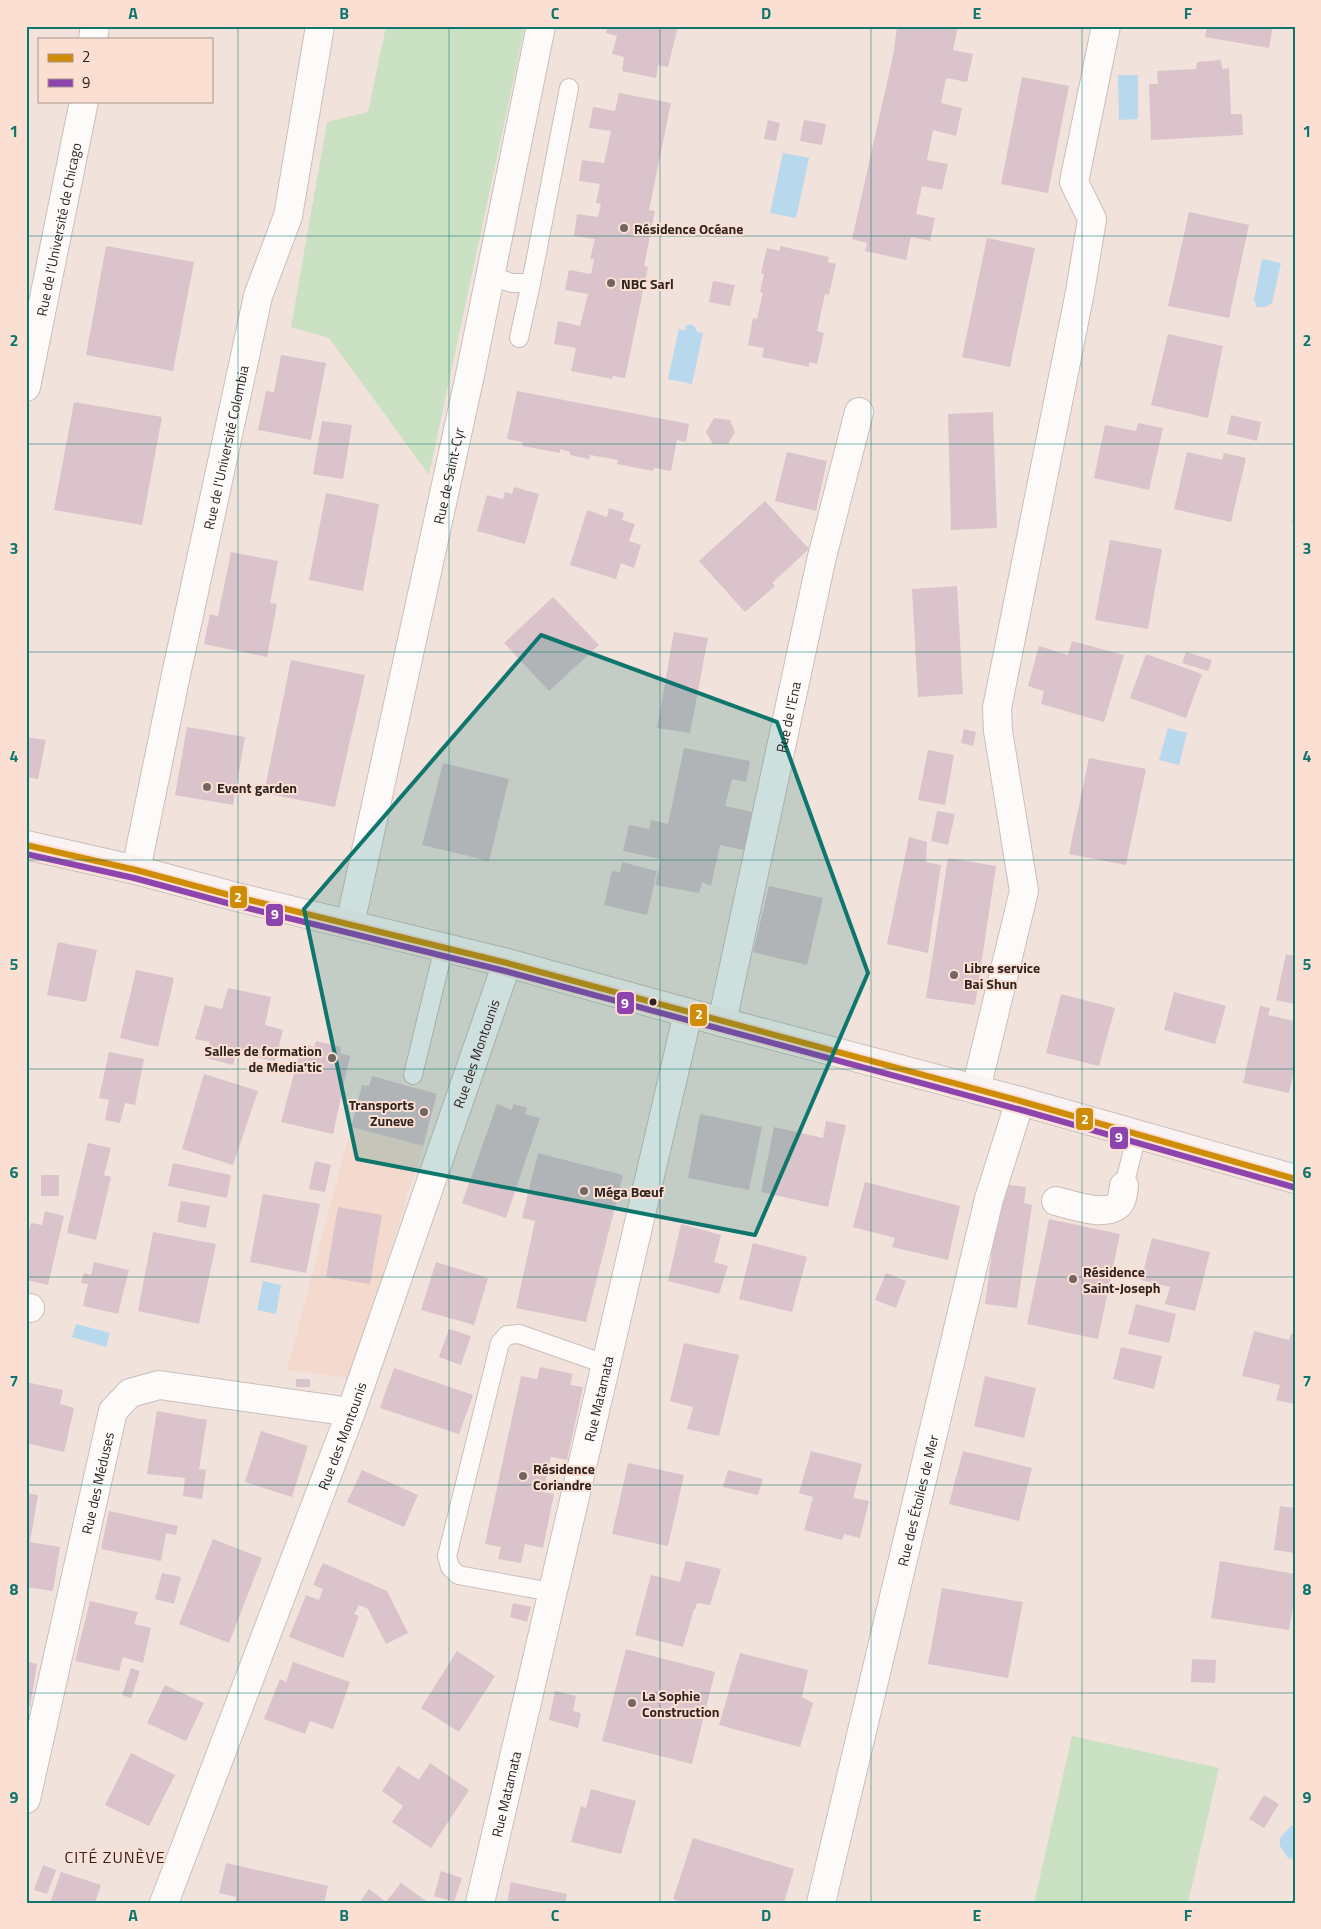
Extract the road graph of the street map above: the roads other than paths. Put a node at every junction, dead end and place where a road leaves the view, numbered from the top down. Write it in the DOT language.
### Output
graph roads {
  1 [pos="320,26"];
  2 [pos="542,26"];
  3 [pos="1106,26"];
  4 [pos="569,88"];
  5 [pos="84,102"];
  6 [pos="490,276"];
  7 [pos="531,283"];
  8 [pos="519,338"];
  9 [pos="26,387"];
  10 [pos="859,412"];
  11 [pos="26,845"];
  12 [pos="136,870"];
  13 [pos="350,924"];
  14 [pos="444,947"];
  15 [pos="506,963"];
  16 [pos="688,1013"];
  17 [pos="722,1022"];
  18 [pos="413,1074"];
  19 [pos="976,1089"];
  20 [pos="1020,1101"];
  21 [pos="1137,1134"];
  22 [pos="1295,1179"];
  23 [pos="1124,1186"];
  24 [pos="1056,1201"];
  25 [pos="606,1364"];
  26 [pos="351,1412"];
  27 [pos="552,1592"];
  28 [pos="26,1799"];
  29 [pos="164,1903"];
  30 [pos="480,1903"];
  31 [pos="822,1903"];
  1 -- 12 [label="street, Rue de l'Université Colombia"];
  2 -- 6 [label="street, Rue de Saint-Cyr"];
  3 -- 19 [label="street"];
  4 -- 7 [label="lane"];
  5 -- 9 [label="street, Rue de l’Université de Chicago"];
  6 -- 7 [label="lane"];
  6 -- 13 [label="street, Rue de Saint-Cyr"];
  7 -- 8 [label="lane"];
  10 -- 17 [label="street, Rue de l'Ena"];
  11 -- 12 [label="main road"];
  12 -- 13 [label="main road"];
  13 -- 14 [label="main road"];
  14 -- 15 [label="main road"];
  14 -- 18 [label="lane"];
  15 -- 16 [label="main road"];
  15 -- 26 [label="street, Rue des Montounis"];
  16 -- 17 [label="main road"];
  16 -- 25 [label="street, Rue Matamata"];
  17 -- 19 [label="main road"];
  19 -- 20 [label="main road"];
  20 -- 21 [label="main road"];
  20 -- 31 [label="street, Rue des Étoiles de Mer"];
  21 -- 22 [label="main road"];
  21 -- 23 [label="lane"];
  23 -- 24 [label="street"];
  25 -- 27 [label="street, Rue Matamata"];
  25 -- 27 [label="lane"];
  26 -- 28 [label="street, Rue des Méduses"];
  26 -- 29 [label="street, Rue des Montounis"];
  27 -- 30 [label="street, Rue Matamata"];
}
